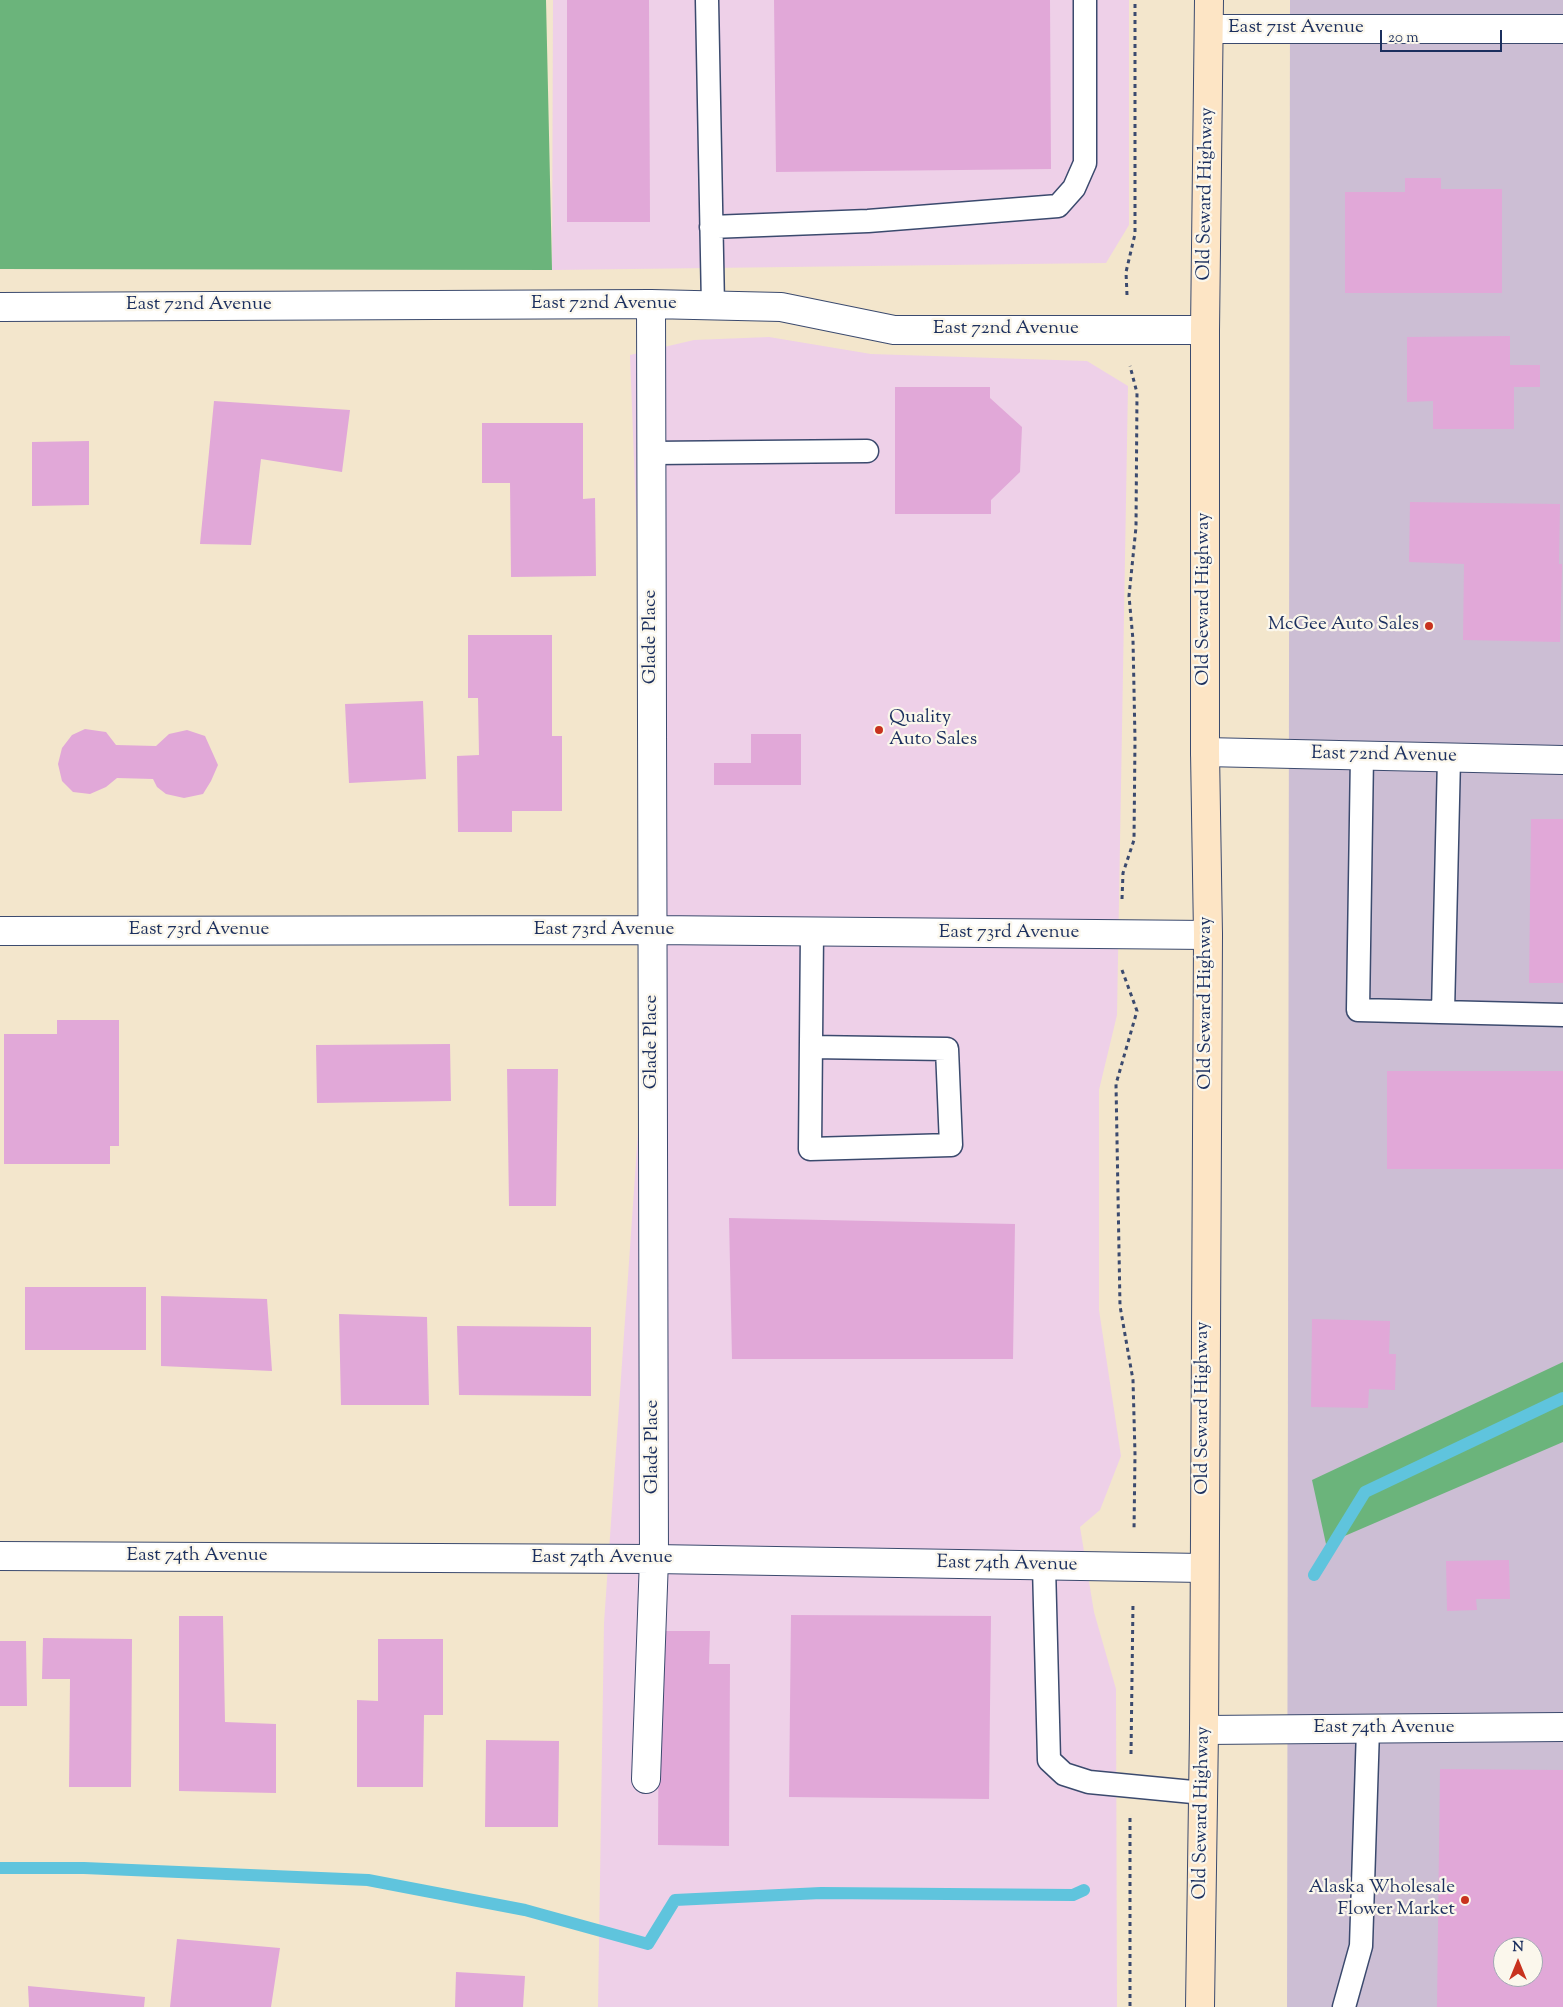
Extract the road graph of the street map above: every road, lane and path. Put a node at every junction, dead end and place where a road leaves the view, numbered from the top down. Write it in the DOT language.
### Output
graph roads {
  1 [pos="707,0"];
  2 [pos="1085,0"];
  3 [pos="1135,0"];
  4 [pos="1209,0"];
  5 [pos="1209,29"];
  6 [pos="1563,29"];
  7 [pos="711,227"];
  8 [pos="651,304"];
  9 [pos="713,306"];
  10 [pos="0,307"];
  11 [pos="1127,330"];
  12 [pos="1205,330"];
  13 [pos="867,451"];
  14 [pos="652,453"];
  15 [pos="1205,752"];
  16 [pos="1362,756"];
  17 [pos="1449,758"];
  18 [pos="1563,760"];
  19 [pos="652,930"];
  20 [pos="0,931"];
  21 [pos="812,932"];
  22 [pos="1122,934"];
  23 [pos="1208,935"];
  24 [pos="1444,1012"];
  25 [pos="1563,1015"];
  26 [pos="811,1047"];
  27 [pos="0,1556"];
  28 [pos="654,1559"];
  29 [pos="1044,1566"];
  30 [pos="1134,1567"];
  31 [pos="1203,1568"];
  32 [pos="1563,1727"];
  33 [pos="1368,1729"];
  34 [pos="1204,1730"];
  35 [pos="646,1779"];
  36 [pos="1130,1786"];
  37 [pos="1203,1793"];
  38 [pos="1130,2007"];
  39 [pos="1200,2007"];
  40 [pos="1344,2007"];
  1 -- 7 [label="lane"];
  2 -- 7 [label="lane"];
  3 -- 11 [label="path"];
  4 -- 5 [label="main road, Old Seward Highway"];
  5 -- 6 [label="street, East 71st Avenue"];
  5 -- 12 [label="main road, Old Seward Highway"];
  7 -- 9 [label="lane"];
  8 -- 9 [label="street, East 72nd Avenue"];
  8 -- 10 [label="street, East 72nd Avenue"];
  8 -- 14 [label="street, Glade Place"];
  9 -- 11 [label="street, East 72nd Avenue"];
  11 -- 12 [label="street, East 72nd Avenue"];
  11 -- 22 [label="path"];
  12 -- 15 [label="main road, Old Seward Highway"];
  13 -- 14 [label="lane"];
  14 -- 19 [label="street, Glade Place"];
  15 -- 16 [label="street, East 72nd Avenue"];
  15 -- 23 [label="main road, Old Seward Highway"];
  16 -- 17 [label="street, East 72nd Avenue"];
  16 -- 24 [label="lane"];
  17 -- 18 [label="street, East 72nd Avenue"];
  17 -- 24 [label="lane"];
  19 -- 20 [label="street, East 73rd Avenue"];
  19 -- 21 [label="street, East 73rd Avenue"];
  19 -- 28 [label="street, Glade Place"];
  21 -- 22 [label="street, East 73rd Avenue"];
  21 -- 26 [label="lane"];
  22 -- 23 [label="street, East 73rd Avenue"];
  22 -- 30 [label="path"];
  23 -- 31 [label="main road, Old Seward Highway"];
  24 -- 25 [label="lane"];
  26 -- 26 [label="lane"];
  27 -- 28 [label="street, East 74th Avenue"];
  28 -- 29 [label="street, East 74th Avenue"];
  28 -- 35 [label="street, Glade Place"];
  29 -- 30 [label="street, East 74th Avenue"];
  29 -- 36 [label="lane"];
  30 -- 31 [label="street, East 74th Avenue"];
  30 -- 36 [label="path"];
  31 -- 34 [label="main road, Old Seward Highway"];
  32 -- 33 [label="street, East 74th Avenue"];
  33 -- 34 [label="street, East 74th Avenue"];
  33 -- 40 [label="lane"];
  34 -- 37 [label="main road, Old Seward Highway"];
  36 -- 37 [label="lane"];
  36 -- 38 [label="path"];
  37 -- 39 [label="main road, Old Seward Highway"];
}
